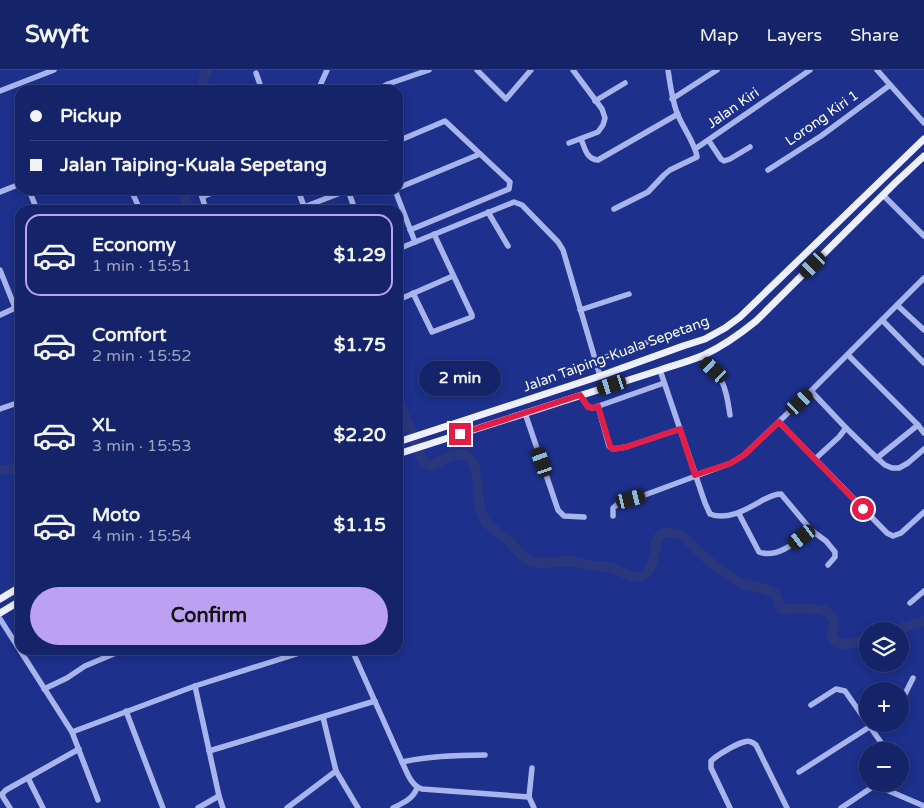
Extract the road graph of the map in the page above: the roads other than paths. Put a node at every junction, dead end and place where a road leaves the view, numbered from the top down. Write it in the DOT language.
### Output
graph roads {
  1 [pos="328,70"];
  2 [pos="429,70"];
  3 [pos="477,70"];
  4 [pos="531,70"];
  5 [pos="573,70"];
  6 [pos="668,70"];
  7 [pos="717,70"];
  8 [pos="810,70"];
  9 [pos="877,70"];
  10 [pos="51,71"];
  11 [pos="256,74"];
  12 [pos="625,83"];
  13 [pos="15,85"];
  14 [pos="15,85"];
  15 [pos="260,85"];
  16 [pos="320,85"];
  17 [pos="386,85"];
  18 [pos="890,85"];
  19 [pos="0,91"];
  20 [pos="672,99"];
  21 [pos="595,101"];
  22 [pos="678,114"];
  23 [pos="924,123"];
  24 [pos="403,139"];
  25 [pos="582,139"];
  26 [pos="924,139"];
  27 [pos="709,141"];
  28 [pos="569,144"];
  29 [pos="750,147"];
  30 [pos="695,150"];
  31 [pos="480,154"];
  32 [pos="924,156"];
  33 [pos="768,170"];
  34 [pos="15,186"];
  35 [pos="403,186"];
  36 [pos="0,192"];
  37 [pos="207,195"];
  38 [pos="337,195"];
  39 [pos="883,195"];
  40 [pos="202,197"];
  41 [pos="204,205"];
  42 [pos="314,205"];
  43 [pos="614,209"];
  44 [pos="403,210"];
  45 [pos="488,212"];
  46 [pos="410,230"];
  47 [pos="434,234"];
  48 [pos="924,236"];
  49 [pos="414,242"];
  50 [pos="508,246"];
  51 [pos="403,247"];
  52 [pos="0,270"];
  53 [pos="453,276"];
  54 [pos="924,278"];
  55 [pos="414,293"];
  56 [pos="629,294"];
  57 [pos="403,298"];
  58 [pos="897,305"];
  59 [pos="15,308"];
  60 [pos="580,310"];
  61 [pos="0,314"];
  62 [pos="882,320"];
  63 [pos="924,330"];
  64 [pos="648,342"];
  65 [pos="848,355"];
  66 [pos="702,356"];
  67 [pos="595,361"];
  68 [pos="924,363"];
  69 [pos="660,370"];
  70 [pos="600,376"];
  71 [pos="664,383"];
  72 [pos="811,391"];
  73 [pos="580,395"];
  74 [pos="15,404"];
  75 [pos="598,406"];
  76 [pos="0,410"];
  77 [pos="525,413"];
  78 [pos="730,415"];
  79 [pos="779,422"];
  80 [pos="918,425"];
  81 [pos="846,428"];
  82 [pos="680,429"];
  83 [pos="924,433"];
  84 [pos="403,440"];
  85 [pos="924,449"];
  86 [pos="403,452"];
  87 [pos="877,458"];
  88 [pos="815,459"];
  89 [pos="695,475"];
  90 [pos="924,512"];
  91 [pos="739,514"];
  92 [pos="613,516"];
  93 [pos="584,517"];
  94 [pos="811,530"];
  95 [pos="828,565"];
  96 [pos="15,590"];
  97 [pos="924,591"];
  98 [pos="0,599"];
  99 [pos="910,603"];
  100 [pos="15,604"];
  101 [pos="0,613"];
  102 [pos="0,619"];
  103 [pos="15,643"];
  104 [pos="23,655"];
  105 [pos="103,655"];
  106 [pos="288,655"];
  107 [pos="354,655"];
  108 [pos="913,678"];
  109 [pos="195,686"];
  110 [pos="909,686"];
  111 [pos="44,689"];
  112 [pos="375,701"];
  113 [pos="811,705"];
  114 [pos="859,709"];
  115 [pos="126,711"];
  116 [pos="323,717"];
  117 [pos="72,732"];
  118 [pos="861,732"];
  119 [pos="79,749"];
  120 [pos="209,751"];
  121 [pos="484,755"];
  122 [pos="402,762"];
  123 [pos="532,768"];
  124 [pos="336,771"];
  125 [pos="799,772"];
  126 [pos="28,778"];
  127 [pos="417,788"];
  128 [pos="864,792"];
  129 [pos="893,792"];
  130 [pos="219,796"];
  131 [pos="529,797"];
  132 [pos="98,800"];
  133 [pos="924,806"];
  134 [pos="10,808"];
  135 [pos="43,808"];
  136 [pos="163,808"];
  137 [pos="198,808"];
  138 [pos="223,808"];
  139 [pos="287,808"];
  140 [pos="358,808"];
  141 [pos="393,808"];
  142 [pos="534,808"];
  143 [pos="730,808"];
  144 [pos="787,808"];
  145 [pos="841,808"];
  1 -- 16 [label="street"];
  2 -- 17 [label="street"];
  3 -- 4 [label="street"];
  5 -- 21 [label="street"];
  6 -- 20 [label="street"];
  7 -- 20 [label="street"];
  8 -- 27 [label="street, Jalan Kiri"];
  9 -- 18 [label="street"];
  10 -- 14 [label="street"];
  11 -- 15 [label="street"];
  12 -- 21 [label="street"];
  13 -- 19 [label="street"];
  18 -- 23 [label="street"];
  18 -- 33 [label="street, Lorong Kiri 1"];
  20 -- 22 [label="street"];
  21 -- 25 [label="street"];
  22 -- 25 [label="street"];
  22 -- 30 [label="street"];
  24 -- 31 [label="street"];
  25 -- 28 [label="street"];
  26 -- 70 [label="main road, Jalan Taiping-Kuala Sepetang"];
  27 -- 29 [label="street"];
  27 -- 30 [label="street, Jalan Kiri"];
  30 -- 43 [label="street, Jalan Kiri"];
  31 -- 35 [label="street"];
  31 -- 46 [label="street"];
  32 -- 39 [label="main road, Jalan Taiping-Kuala Sepetang"];
  34 -- 36 [label="street"];
  37 -- 40 [label="street"];
  38 -- 42 [label="street"];
  39 -- 48 [label="street"];
  39 -- 66 [label="main road, Jalan Taiping-Kuala Sepetang"];
  40 -- 41 [label="street"];
  44 -- 46 [label="street"];
  45 -- 47 [label="street"];
  45 -- 50 [label="street"];
  45 -- 60 [label="street"];
  46 -- 49 [label="street"];
  47 -- 49 [label="street"];
  47 -- 53 [label="street"];
  49 -- 51 [label="street"];
  52 -- 59 [label="street"];
  53 -- 55 [label="street"];
  53 -- 55 [label="street"];
  54 -- 58 [label="street"];
  55 -- 57 [label="street"];
  56 -- 60 [label="street"];
  58 -- 62 [label="street"];
  58 -- 63 [label="street"];
  59 -- 61 [label="street"];
  60 -- 67 [label="street"];
  62 -- 65 [label="street"];
  62 -- 68 [label="street"];
  64 -- 67 [label="street"];
  65 -- 72 [label="street"];
  65 -- 80 [label="street"];
  66 -- 69 [label="main road, Jalan Taiping-Kuala Sepetang"];
  66 -- 78 [label="street"];
  67 -- 70 [label="street"];
  69 -- 71 [label="street"];
  69 -- 73 [label="main road, Jalan Taiping-Kuala Sepetang"];
  70 -- 84 [label="main road, Jalan Taiping-Kuala Sepetang"];
  71 -- 75 [label="street"];
  71 -- 82 [label="street"];
  72 -- 79 [label="street"];
  72 -- 81 [label="street"];
  73 -- 75 [label="street"];
  73 -- 77 [label="main road, Jalan Taiping-Kuala Sepetang"];
  74 -- 76 [label="street"];
  75 -- 82 [label="street"];
  77 -- 86 [label="main road, Jalan Taiping-Kuala Sepetang"];
  77 -- 93 [label="street"];
  79 -- 88 [label="street"];
  79 -- 89 [label="street"];
  80 -- 83 [label="street"];
  80 -- 87 [label="street"];
  81 -- 87 [label="street"];
  81 -- 88 [label="street"];
  82 -- 89 [label="street"];
  85 -- 87 [label="street"];
  88 -- 90 [label="street"];
  89 -- 91 [label="street"];
  89 -- 92 [label="street"];
  91 -- 94 [label="street"];
  91 -- 94 [label="street"];
  94 -- 95 [label="street"];
  96 -- 98 [label="main road"];
  97 -- 99 [label="street"];
  100 -- 101 [label="main road"];
  102 -- 103 [label="street"];
  104 -- 111 [label="street"];
  105 -- 111 [label="street"];
  106 -- 109 [label="street"];
  107 -- 112 [label="street"];
  108 -- 110 [label="street"];
  109 -- 115 [label="street"];
  109 -- 120 [label="street"];
  111 -- 117 [label="street"];
  112 -- 116 [label="street"];
  112 -- 122 [label="street"];
  113 -- 114 [label="street"];
  115 -- 117 [label="street"];
  115 -- 136 [label="street"];
  116 -- 120 [label="street"];
  116 -- 124 [label="street"];
  117 -- 119 [label="street"];
  118 -- 125 [label="street"];
  119 -- 126 [label="street"];
  119 -- 132 [label="street"];
  120 -- 130 [label="street"];
  121 -- 122 [label="street"];
  122 -- 127 [label="street"];
  123 -- 131 [label="street"];
  124 -- 139 [label="street"];
  124 -- 140 [label="street"];
  126 -- 134 [label="street"];
  126 -- 135 [label="street"];
  127 -- 131 [label="street"];
  127 -- 141 [label="street"];
  128 -- 145 [label="street"];
  129 -- 133 [label="street"];
  130 -- 137 [label="street"];
  130 -- 138 [label="street"];
  131 -- 142 [label="street"];
  143 -- 144 [label="street"];
}
